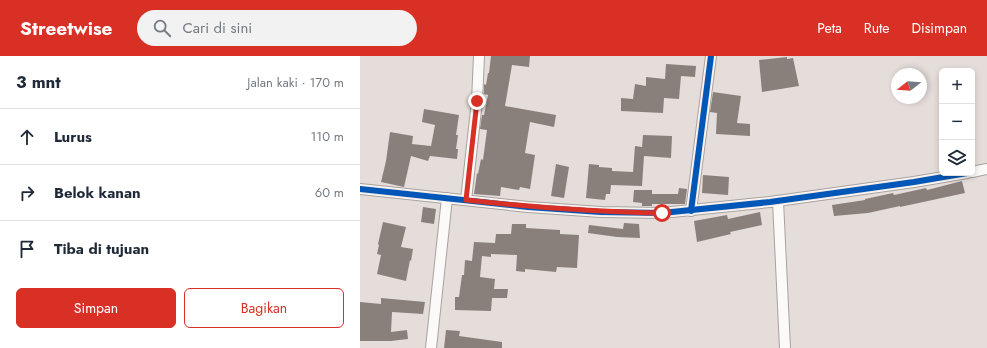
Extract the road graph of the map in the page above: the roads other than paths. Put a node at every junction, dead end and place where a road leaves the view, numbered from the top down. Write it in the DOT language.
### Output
graph roads {
  1 [pos="479,56"];
  2 [pos="711,56"];
  3 [pos="987,169"];
  4 [pos="975,171"];
  5 [pos="949,176"];
  6 [pos="360,189"];
  7 [pos="447,198"];
  8 [pos="466,200"];
  9 [pos="778,200"];
  10 [pos="691,211"];
  11 [pos="432,348"];
  12 [pos="785,348"];
  1 -- 8 [label="street"];
  2 -- 10 [label="street"];
  3 -- 4 [label="street"];
  5 -- 9 [label="street"];
  6 -- 7 [label="street"];
  7 -- 8 [label="street"];
  7 -- 11 [label="street"];
  8 -- 10 [label="street"];
  9 -- 10 [label="street"];
  9 -- 12 [label="street"];
}
